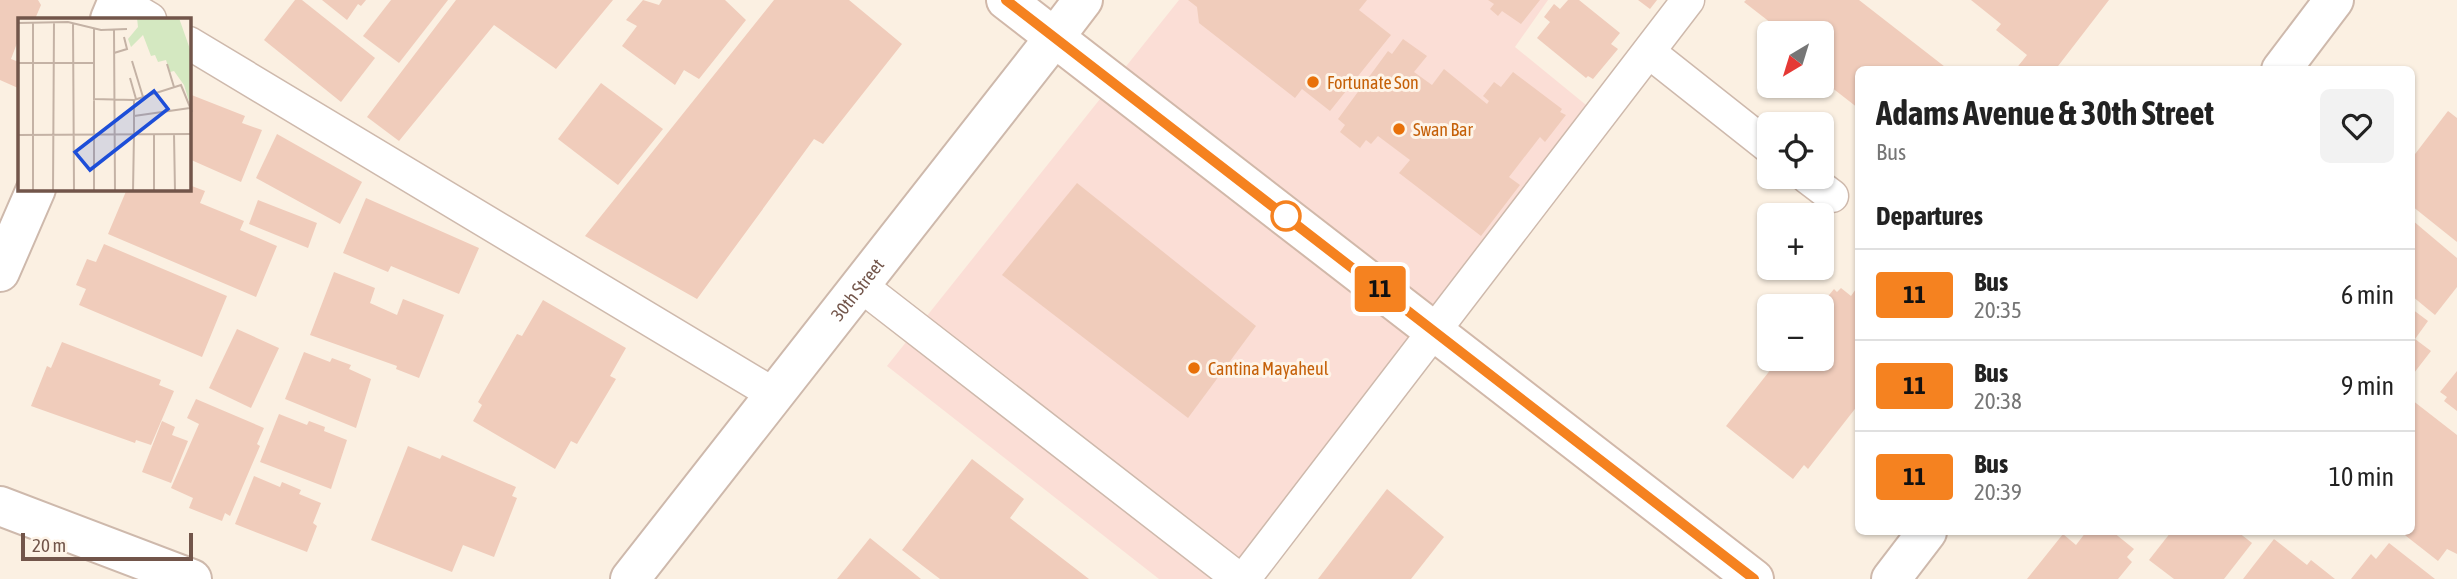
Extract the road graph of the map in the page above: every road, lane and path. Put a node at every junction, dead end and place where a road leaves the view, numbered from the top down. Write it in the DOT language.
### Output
graph roads {
  1 [pos="118,0"];
  2 [pos="1006,0"];
  3 [pos="1083,0"];
  4 [pos="1688,0"];
  5 [pos="2334,0"];
  6 [pos="110,18"];
  7 [pos="148,18"];
  8 [pos="1054,38"];
  9 [pos="191,44"];
  10 [pos="1648,52"];
  11 [pos="2284,66"];
  12 [pos="1757,138"];
  13 [pos="1823,189"];
  14 [pos="35,191"];
  15 [pos="1832,196"];
  16 [pos="0,272"];
  17 [pos="860,285"];
  18 [pos="1434,330"];
  19 [pos="775,395"];
  20 [pos="0,506"];
  21 [pos="1925,535"];
  22 [pos="192,579"];
  23 [pos="630,579"];
  24 [pos="1242,579"];
  25 [pos="1754,579"];
  26 [pos="1891,579"];
  1 -- 6 [label="street"];
  1 -- 7 [label="lane"];
  2 -- 8 [label="street"];
  3 -- 8 [label="street, 30th Street"];
  4 -- 10 [label="lane"];
  5 -- 11 [label="street"];
  8 -- 17 [label="street, 30th Street"];
  8 -- 18 [label="street"];
  9 -- 19 [label="lane"];
  10 -- 12 [label="lane"];
  10 -- 18 [label="lane"];
  13 -- 15 [label="lane"];
  14 -- 16 [label="street"];
  17 -- 19 [label="street, 30th Street"];
  17 -- 24 [label="lane"];
  18 -- 24 [label="lane"];
  18 -- 25 [label="street"];
  19 -- 23 [label="street, 30th Street"];
  20 -- 22 [label="street"];
  21 -- 26 [label="street"];
}
